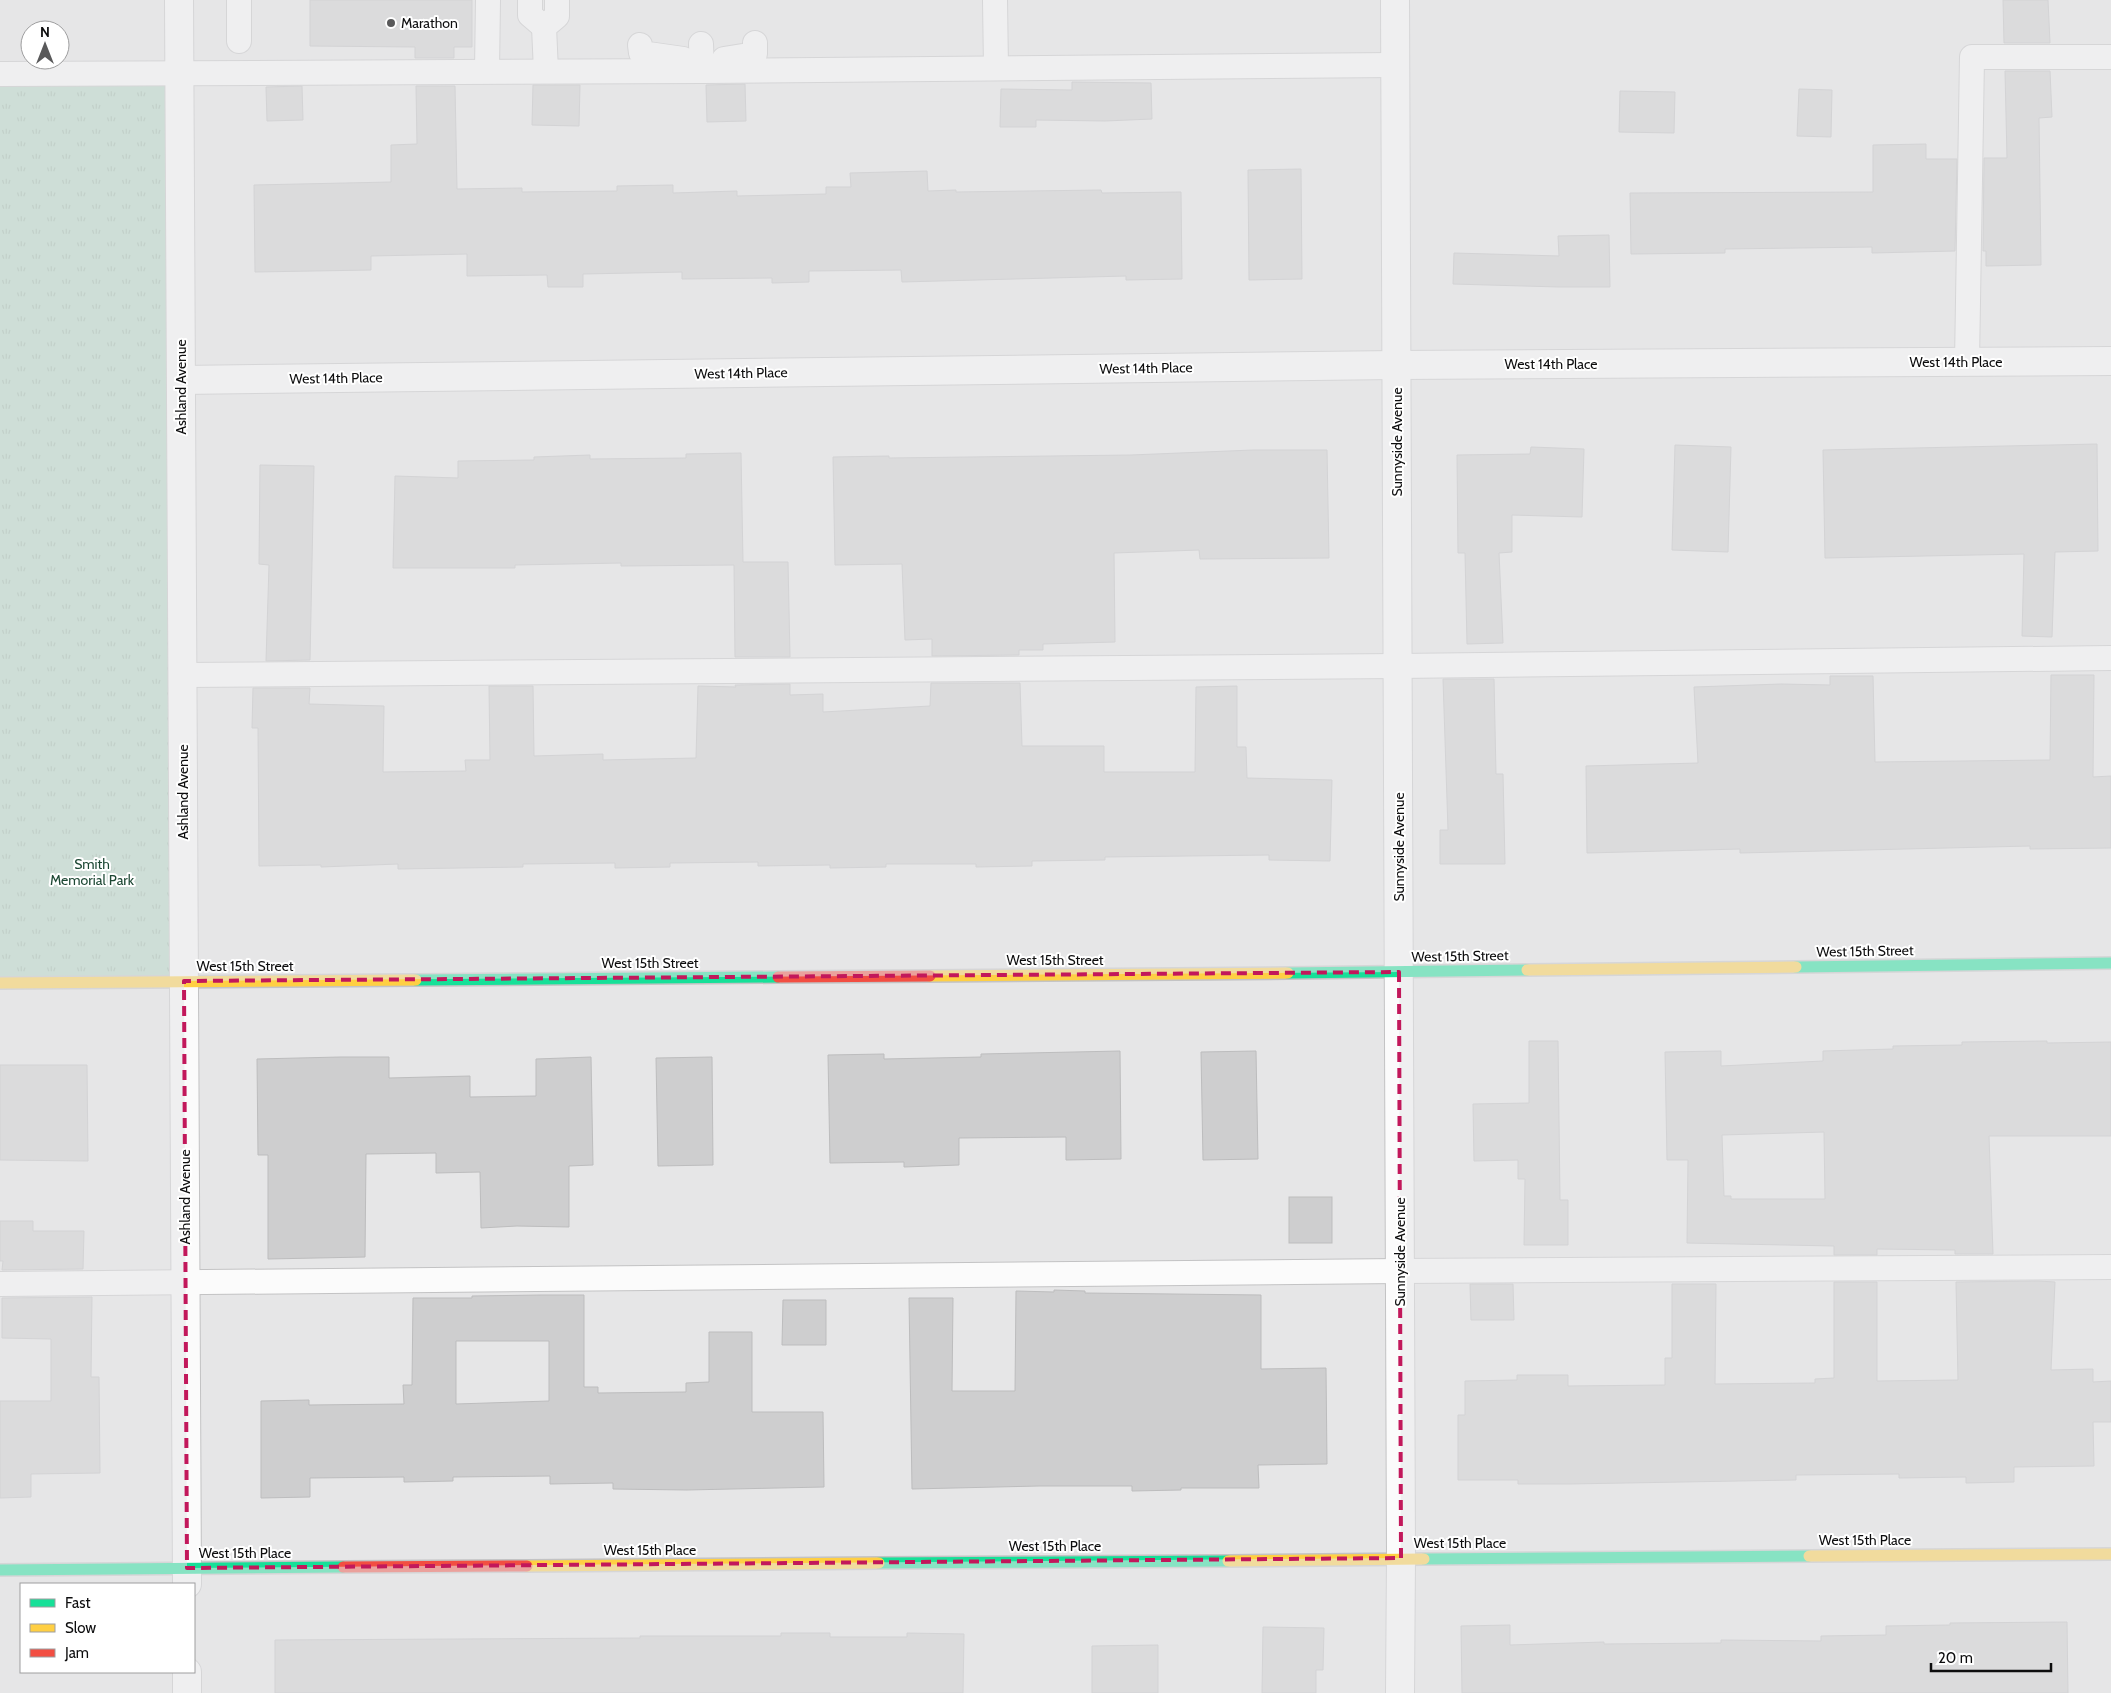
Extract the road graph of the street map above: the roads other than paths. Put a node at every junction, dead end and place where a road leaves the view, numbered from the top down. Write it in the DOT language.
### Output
graph roads {
  1 [pos="179,0"];
  2 [pos="240,0"];
  3 [pos="488,0"];
  4 [pos="530,0"];
  5 [pos="543,0"];
  6 [pos="557,0"];
  7 [pos="995,0"];
  8 [pos="1395,0"];
  9 [pos="544,28"];
  10 [pos="239,42"];
  11 [pos="727,43"];
  12 [pos="755,43"];
  13 [pos="668,44"];
  14 [pos="640,46"];
  15 [pos="2111,58"];
  16 [pos="702,59"];
  17 [pos="1395,65"];
  18 [pos="996,68"];
  19 [pos="488,72"];
  20 [pos="546,72"];
  21 [pos="0,74"];
  22 [pos="180,74"];
  23 [pos="2111,361"];
  24 [pos="1967,362"];
  25 [pos="1396,365"];
  26 [pos="181,380"];
  27 [pos="2111,658"];
  28 [pos="1398,666"];
  29 [pos="182,675"];
  30 [pos="2111,963"];
  31 [pos="1399,972"];
  32 [pos="184,982"];
  33 [pos="0,983"];
  34 [pos="2111,1267"];
  35 [pos="1400,1271"];
  36 [pos="185,1283"];
  37 [pos="0,1284"];
  38 [pos="2111,1554"];
  39 [pos="1401,1558"];
  40 [pos="0,1570"];
  41 [pos="187,1576"];
  42 [pos="187,1673"];
  43 [pos="187,1693"];
  44 [pos="1400,1693"];
  1 -- 22 [label="street, Ashland Avenue"];
  2 -- 10 [label="lane"];
  3 -- 19 [label="lane"];
  4 -- 9 [label="lane"];
  5 -- 9 [label="lane"];
  6 -- 9 [label="lane"];
  7 -- 18 [label="lane"];
  8 -- 17 [label="street, Sunnyside Avenue"];
  9 -- 20 [label="lane"];
  11 -- 16 [label="lane"];
  12 -- 16 [label="lane"];
  13 -- 16 [label="lane"];
  14 -- 16 [label="lane"];
  15 -- 24 [label="lane"];
  16 -- 18 [label="lane"];
  16 -- 20 [label="lane"];
  17 -- 18 [label="lane"];
  17 -- 25 [label="street, Sunnyside Avenue"];
  19 -- 20 [label="lane"];
  19 -- 22 [label="lane"];
  21 -- 22 [label="lane"];
  22 -- 26 [label="street, Ashland Avenue"];
  23 -- 24 [label="street, West 14th Place"];
  24 -- 25 [label="street, West 14th Place"];
  25 -- 26 [label="street, West 14th Place"];
  25 -- 28 [label="street, Sunnyside Avenue"];
  26 -- 29 [label="street, Ashland Avenue"];
  27 -- 28 [label="lane"];
  28 -- 29 [label="lane"];
  28 -- 31 [label="street, Sunnyside Avenue"];
  29 -- 32 [label="street, Ashland Avenue"];
  30 -- 31 [label="street, West 15th Street"];
  31 -- 32 [label="street, West 15th Street"];
  31 -- 35 [label="street, Sunnyside Avenue"];
  32 -- 33 [label="street, West 15th Street"];
  32 -- 36 [label="street, Ashland Avenue"];
  34 -- 35 [label="lane"];
  35 -- 36 [label="lane"];
  35 -- 39 [label="street, Sunnyside Avenue"];
  36 -- 37 [label="lane"];
  36 -- 41 [label="street, Ashland Avenue"];
  38 -- 39 [label="street, West 15th Place"];
  39 -- 41 [label="street, West 15th Place"];
  39 -- 44 [label="street, Sunnyside Avenue"];
  40 -- 41 [label="street, West 15th Place"];
  42 -- 43 [label="street"];
}
